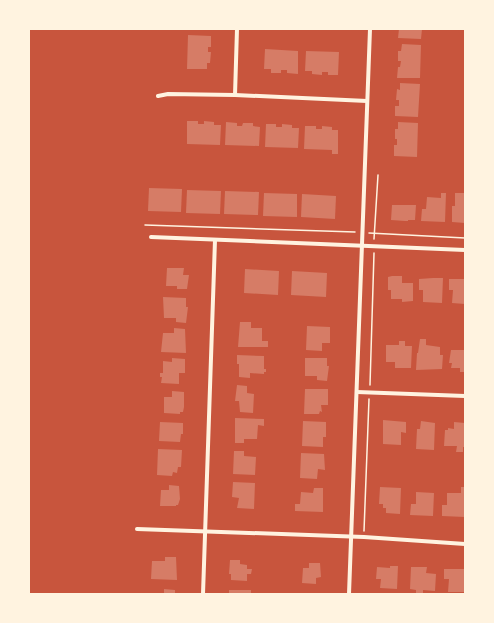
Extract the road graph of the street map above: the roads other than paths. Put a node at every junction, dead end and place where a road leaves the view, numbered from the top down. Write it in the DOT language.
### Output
graph roads {
  1 [pos="237,29"];
  2 [pos="370,29"];
  3 [pos="234,95"];
  4 [pos="158,96"];
  5 [pos="367,101"];
  6 [pos="151,237"];
  7 [pos="216,240"];
  8 [pos="361,245"];
  9 [pos="465,250"];
  10 [pos="357,392"];
  11 [pos="465,396"];
  12 [pos="137,529"];
  13 [pos="206,531"];
  14 [pos="351,536"];
  15 [pos="465,544"];
  16 [pos="203,594"];
  17 [pos="349,594"];
  1 -- 3 [label="street"];
  2 -- 5 [label="street"];
  3 -- 4 [label="street"];
  3 -- 5 [label="street"];
  5 -- 8 [label="street"];
  6 -- 7 [label="street"];
  7 -- 8 [label="street"];
  7 -- 13 [label="street"];
  8 -- 9 [label="street"];
  8 -- 10 [label="street"];
  10 -- 11 [label="street"];
  10 -- 14 [label="street"];
  12 -- 13 [label="street"];
  13 -- 14 [label="street"];
  13 -- 16 [label="street"];
  14 -- 15 [label="street"];
  14 -- 17 [label="street"];
}
